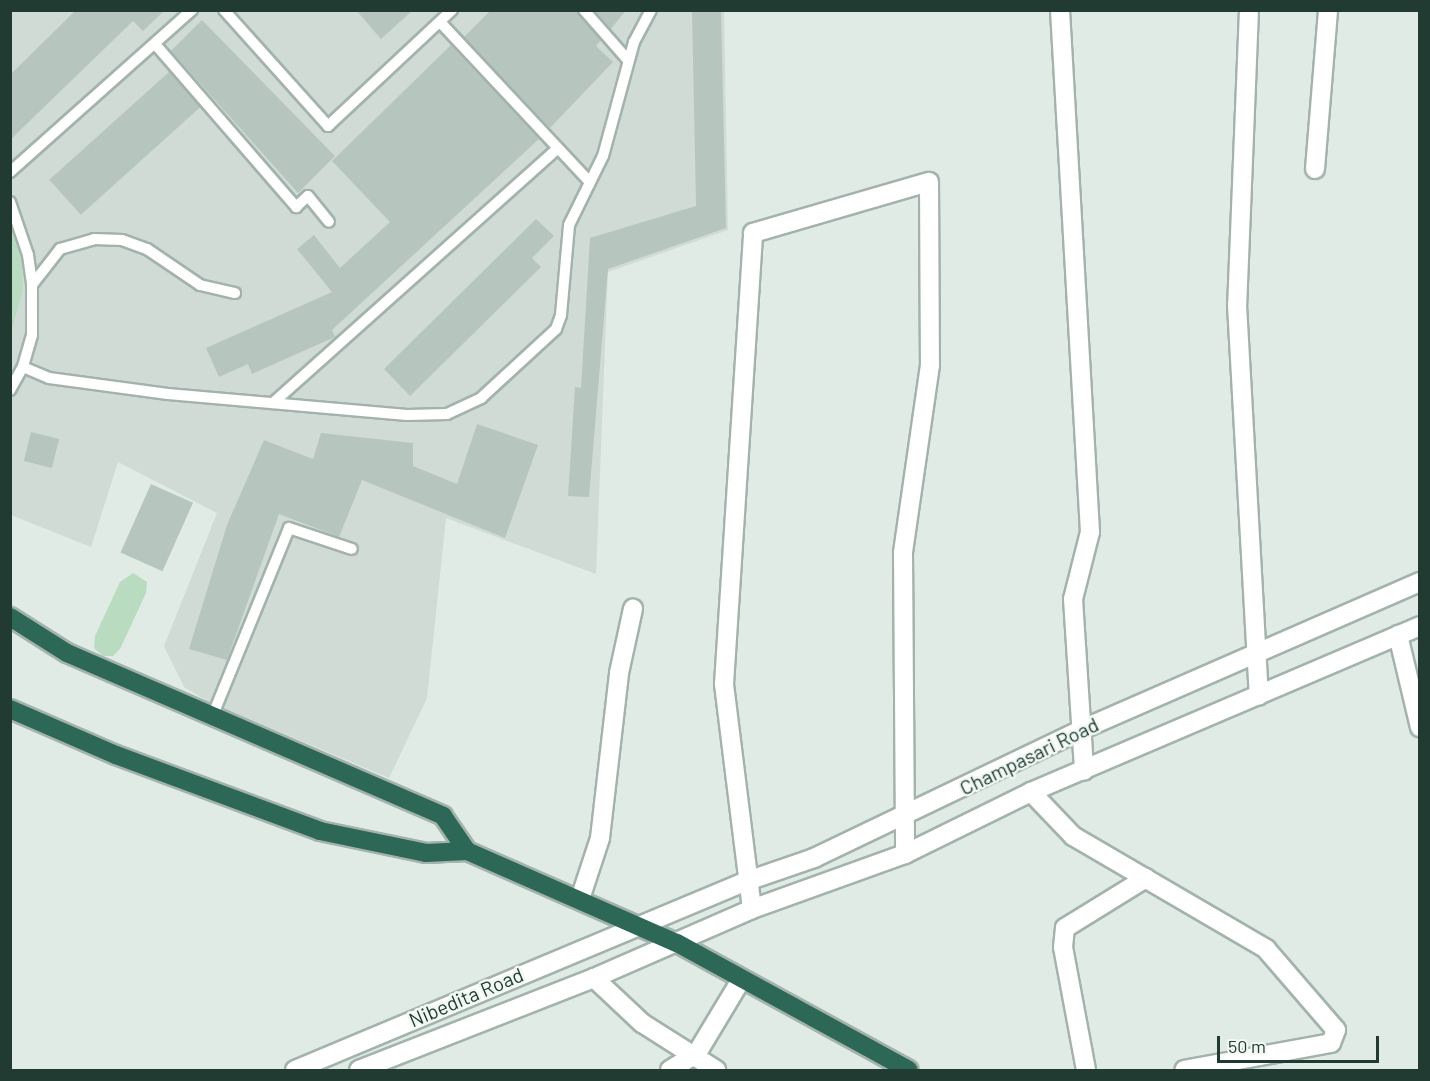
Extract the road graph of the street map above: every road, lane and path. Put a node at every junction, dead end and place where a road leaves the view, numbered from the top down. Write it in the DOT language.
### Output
graph roads {
  1 [pos="192,10"];
  2 [pos="224,10"];
  3 [pos="453,10"];
  4 [pos="584,10"];
  5 [pos="651,10"];
  6 [pos="1060,10"];
  7 [pos="1249,10"];
  8 [pos="1328,10"];
  9 [pos="440,22"];
  10 [pos="155,44"];
  11 [pos="628,60"];
  12 [pos="558,148"];
  13 [pos="1315,169"];
  14 [pos="10,172"];
  15 [pos="589,181"];
  16 [pos="10,202"];
  17 [pos="330,222"];
  18 [pos="32,285"];
  19 [pos="235,293"];
  20 [pos="23,367"];
  21 [pos="10,390"];
  22 [pos="273,403"];
  23 [pos="352,549"];
  24 [pos="1419,582"];
  25 [pos="633,609"];
  26 [pos="10,617"];
  27 [pos="1419,626"];
  28 [pos="1398,635"];
  29 [pos="1257,652"];
  30 [pos="1259,695"];
  31 [pos="10,709"];
  32 [pos="212,717"];
  33 [pos="1419,727"];
  34 [pos="1081,730"];
  35 [pos="1084,771"];
  36 [pos="1031,792"];
  37 [pos="905,818"];
  38 [pos="467,851"];
  39 [pos="905,854"];
  40 [pos="1146,878"];
  41 [pos="750,880"];
  42 [pos="580,899"];
  43 [pos="752,909"];
  44 [pos="637,926"];
  45 [pos="676,943"];
  46 [pos="594,978"];
  47 [pos="741,981"];
  48 [pos="692,1058"];
  49 [pos="295,1071"];
  50 [pos="358,1071"];
  51 [pos="670,1071"];
  52 [pos="716,1071"];
  53 [pos="909,1071"];
  54 [pos="1086,1071"];
  55 [pos="1184,1071"];
  1 -- 10 [label="lane"];
  2 -- 9 [label="lane"];
  3 -- 9 [label="lane"];
  4 -- 11 [label="lane"];
  5 -- 11 [label="lane"];
  6 -- 34 [label="street"];
  7 -- 29 [label="street"];
  8 -- 13 [label="street"];
  9 -- 12 [label="lane"];
  10 -- 14 [label="lane"];
  10 -- 17 [label="lane"];
  11 -- 15 [label="lane"];
  12 -- 15 [label="lane"];
  12 -- 22 [label="lane"];
  15 -- 22 [label="lane"];
  16 -- 18 [label="lane"];
  18 -- 19 [label="lane"];
  18 -- 20 [label="lane"];
  20 -- 21 [label="lane"];
  20 -- 22 [label="lane"];
  23 -- 32 [label="lane"];
  24 -- 29 [label="street, Champasari Road"];
  25 -- 42 [label="street"];
  26 -- 32 [label="highway"];
  27 -- 28 [label="street, Champasari Road"];
  28 -- 30 [label="street, Champasari Road"];
  28 -- 33 [label="street"];
  29 -- 30 [label="street"];
  29 -- 34 [label="street, Champasari Road"];
  30 -- 35 [label="street, Champasari Road"];
  31 -- 38 [label="highway"];
  32 -- 38 [label="highway"];
  34 -- 35 [label="street"];
  34 -- 37 [label="street, Champasari Road"];
  35 -- 36 [label="street, Champasari Road"];
  36 -- 39 [label="street, Champasari Road"];
  36 -- 40 [label="street"];
  37 -- 39 [label="street"];
  37 -- 41 [label="street, Champasari Road"];
  37 -- 41 [label="street"];
  38 -- 42 [label="highway"];
  39 -- 43 [label="street, Champasari Road"];
  40 -- 54 [label="street"];
  40 -- 55 [label="street"];
  41 -- 43 [label="street"];
  41 -- 44 [label="street, Champasari Road"];
  42 -- 44 [label="highway"];
  43 -- 45 [label="street, Champasari Road"];
  44 -- 45 [label="highway"];
  44 -- 49 [label="street, Nibedita Road"];
  45 -- 46 [label="street, Nibedita Road"];
  45 -- 47 [label="highway"];
  46 -- 48 [label="street"];
  46 -- 50 [label="street, Nibedita Road"];
  47 -- 48 [label="street"];
  47 -- 53 [label="highway"];
  48 -- 51 [label="street"];
  48 -- 52 [label="street"];
}
